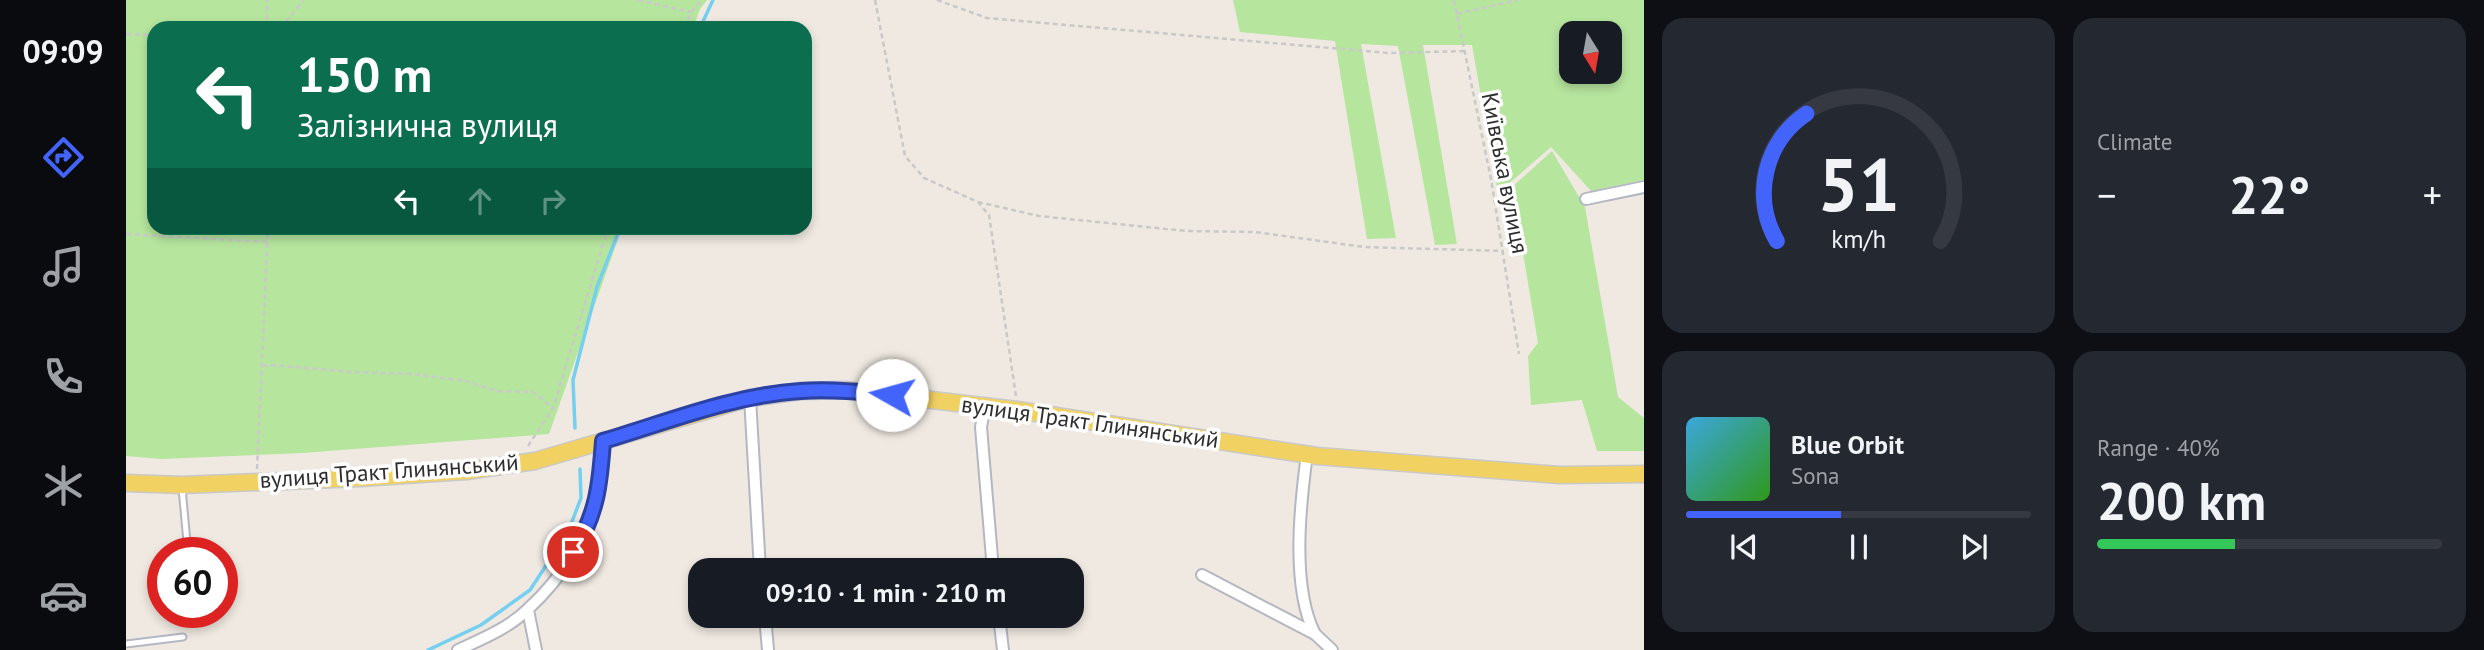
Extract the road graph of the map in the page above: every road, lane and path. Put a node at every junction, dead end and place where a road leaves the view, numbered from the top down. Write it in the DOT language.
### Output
graph roads {
  1 [pos="267,0"];
  2 [pos="304,0"];
  3 [pos="638,0"];
  4 [pos="702,0"];
  5 [pos="875,0"];
  6 [pos="937,0"];
  7 [pos="1454,0"];
  8 [pos="1518,0"];
  9 [pos="691,12"];
  10 [pos="1457,14"];
  11 [pos="267,21"];
  12 [pos="286,21"];
  13 [pos="688,21"];
  14 [pos="126,34"];
  15 [pos="147,35"];
  16 [pos="1465,51"];
  17 [pos="1644,187"];
  18 [pos="1586,199"];
  19 [pos="978,202"];
  20 [pos="126,234"];
  21 [pos="268,235"];
  22 [pos="606,235"];
  23 [pos="269,242"];
  24 [pos="1504,251"];
  25 [pos="1520,354"];
  26 [pos="262,366"];
  27 [pos="750,398"];
  28 [pos="985,406"];
  29 [pos="553,408"];
  30 [pos="1017,410"];
  31 [pos="603,441"];
  32 [pos="1307,454"];
  33 [pos="523,463"];
  34 [pos="1644,474"];
  35 [pos="256,481"];
  36 [pos="126,483"];
  37 [pos="182,485"];
  38 [pos="187,537"];
  39 [pos="759,558"];
  40 [pos="992,558"];
  41 [pos="1202,575"];
  42 [pos="528,610"];
  43 [pos="766,628"];
  44 [pos="1000,628"];
  45 [pos="1315,634"];
  46 [pos="183,637"];
  47 [pos="126,644"];
  48 [pos="458,650"];
  49 [pos="536,650"];
  50 [pos="768,650"];
  51 [pos="1003,650"];
  52 [pos="1332,650"];
  1 -- 11 [label="path"];
  2 -- 12 [label="path"];
  3 -- 9 [label="path"];
  4 -- 9 [label="path"];
  5 -- 19 [label="path"];
  6 -- 16 [label="path"];
  7 -- 10 [label="path, Київська вулиця"];
  8 -- 10 [label="path"];
  9 -- 13 [label="path"];
  10 -- 16 [label="path, Київська вулиця"];
  14 -- 15 [label="path"];
  16 -- 24 [label="path, Київська вулиця"];
  17 -- 18 [label="street"];
  19 -- 24 [label="path"];
  19 -- 30 [label="path"];
  20 -- 23 [label="path"];
  21 -- 23 [label="path"];
  22 -- 29 [label="path"];
  23 -- 26 [label="path"];
  24 -- 25 [label="path, Київська вулиця"];
  26 -- 29 [label="path"];
  26 -- 35 [label="path"];
  27 -- 28 [label="main road, вулиця Тракт Глинянський"];
  27 -- 31 [label="main road, вулиця Тракт Глинянський"];
  27 -- 39 [label="street"];
  28 -- 30 [label="main road, вулиця Тракт Глинянський"];
  28 -- 40 [label="street"];
  29 -- 33 [label="path"];
  30 -- 32 [label="main road, вулиця Тракт Глинянський"];
  31 -- 33 [label="main road, вулиця Тракт Глинянський"];
  31 -- 42 [label="street"];
  32 -- 34 [label="main road, вулиця Тракт Глинянський"];
  32 -- 45 [label="street"];
  33 -- 35 [label="main road, вулиця Тракт Глинянський"];
  35 -- 37 [label="main road, вулиця Тракт Глинянський"];
  36 -- 37 [label="main road, вулиця Тракт Глинянський"];
  37 -- 38 [label="lane"];
  41 -- 45 [label="street"];
  42 -- 48 [label="street"];
  42 -- 49 [label="street"];
  43 -- 50 [label="street"];
  44 -- 51 [label="street"];
  45 -- 52 [label="street"];
  46 -- 47 [label="lane"];
}
